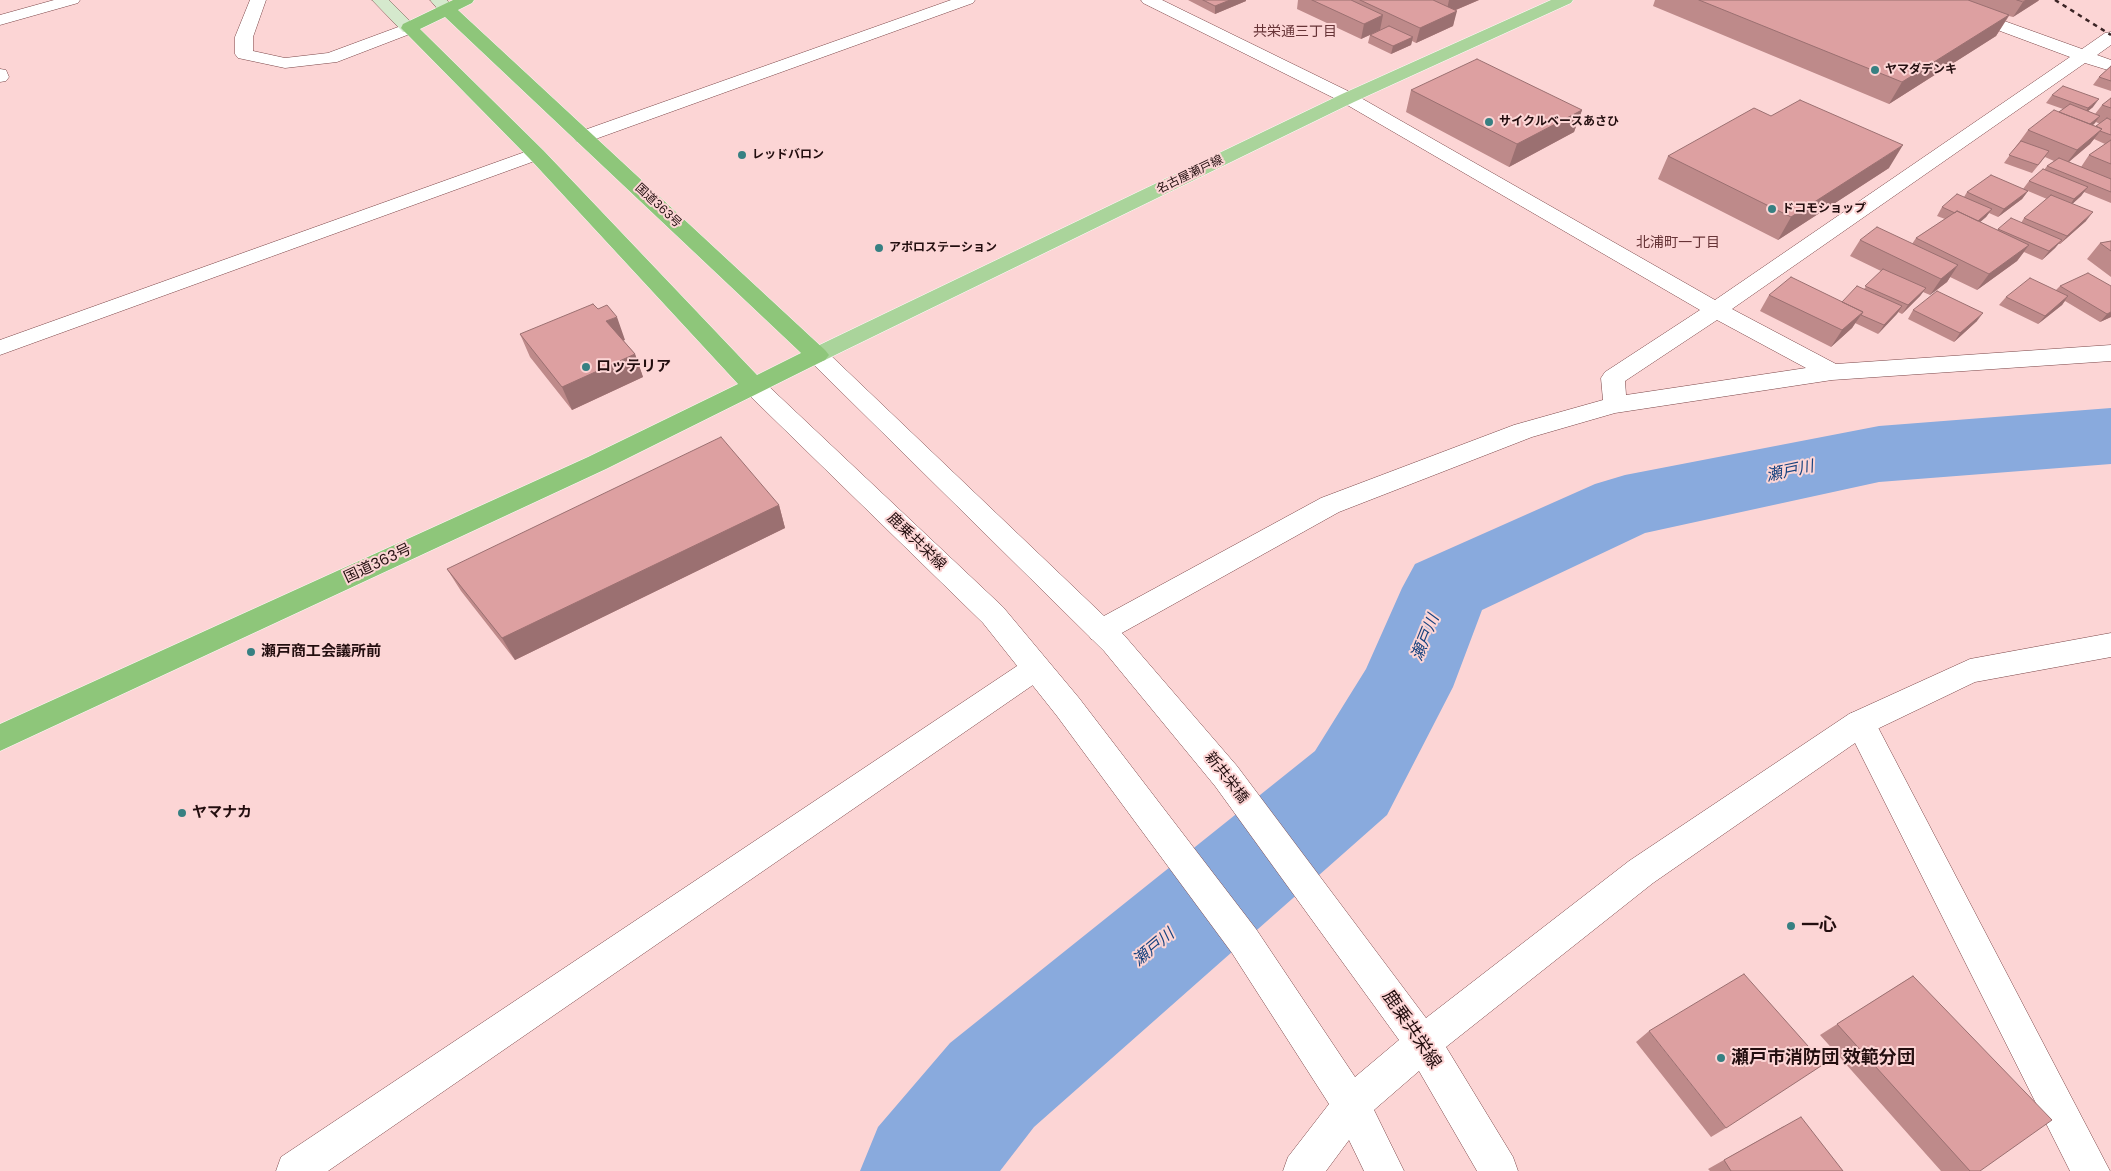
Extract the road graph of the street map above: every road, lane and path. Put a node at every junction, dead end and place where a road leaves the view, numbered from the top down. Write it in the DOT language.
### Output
graph roads {
  1 [pos="72,0"];
  2 [pos="258,0"];
  3 [pos="380,0"];
  4 [pos="466,0"];
  5 [pos="967,0"];
  6 [pos="1149,0"];
  7 [pos="1566,0"];
  8 [pos="1931,0"];
  9 [pos="442,5"];
  10 [pos="0,20"];
  11 [pos="409,28"];
  12 [pos="2111,38"];
  13 [pos="2084,56"];
  14 [pos="2111,66"];
  15 [pos="1348,98"];
  16 [pos="583,137"];
  17 [pos="536,154"];
  18 [pos="1716,310"];
  19 [pos="0,348"];
  20 [pos="2111,353"];
  21 [pos="817,355"];
  22 [pos="1832,372"];
  23 [pos="754,386"];
  24 [pos="1615,406"];
  25 [pos="1101,630"];
  26 [pos="2111,645"];
  27 [pos="1036,668"];
  28 [pos="1860,723"];
  29 [pos="0,738"];
  30 [pos="1314,896"];
  31 [pos="1423,1043"];
  32 [pos="1351,1105"];
  33 [pos="295,1171"];
  34 [pos="1302,1171"];
  35 [pos="1385,1171"];
  36 [pos="1499,1171"];
  37 [pos="2091,1171"];
  1 -- 10 [label="street"];
  2 -- 11 [label="street"];
  3 -- 11 [label="main road"];
  4 -- 9 [label="highway"];
  5 -- 16 [label="street"];
  6 -- 15 [label="street"];
  7 -- 15 [label="main road, 名古屋瀬戸線"];
  8 -- 13 [label="street"];
  9 -- 11 [label="highway"];
  9 -- 16 [label="highway, 国道363号"];
  11 -- 17 [label="highway"];
  12 -- 13 [label="street"];
  13 -- 14 [label="street"];
  13 -- 18 [label="street"];
  15 -- 18 [label="street"];
  15 -- 21 [label="main road, 名古屋瀬戸線"];
  16 -- 21 [label="highway, 国道363号"];
  17 -- 19 [label="street"];
  17 -- 23 [label="highway"];
  18 -- 22 [label="street"];
  18 -- 24 [label="street"];
  20 -- 22 [label="street"];
  21 -- 23 [label="highway, 国道363号"];
  21 -- 25 [label="street"];
  22 -- 24 [label="street"];
  23 -- 27 [label="street, 鹿乗共栄線"];
  23 -- 29 [label="highway, 国道363号"];
  24 -- 25 [label="street"];
  25 -- 30 [label="street, 新共栄橋"];
  26 -- 28 [label="street"];
  27 -- 32 [label="street, 鹿乗共栄線"];
  27 -- 33 [label="street"];
  28 -- 31 [label="street"];
  28 -- 37 [label="street"];
  30 -- 31 [label="street, 鹿乗共栄線"];
  31 -- 32 [label="street"];
  31 -- 36 [label="street, 鹿乗共栄線"];
  32 -- 34 [label="street"];
  32 -- 35 [label="street"];
}
